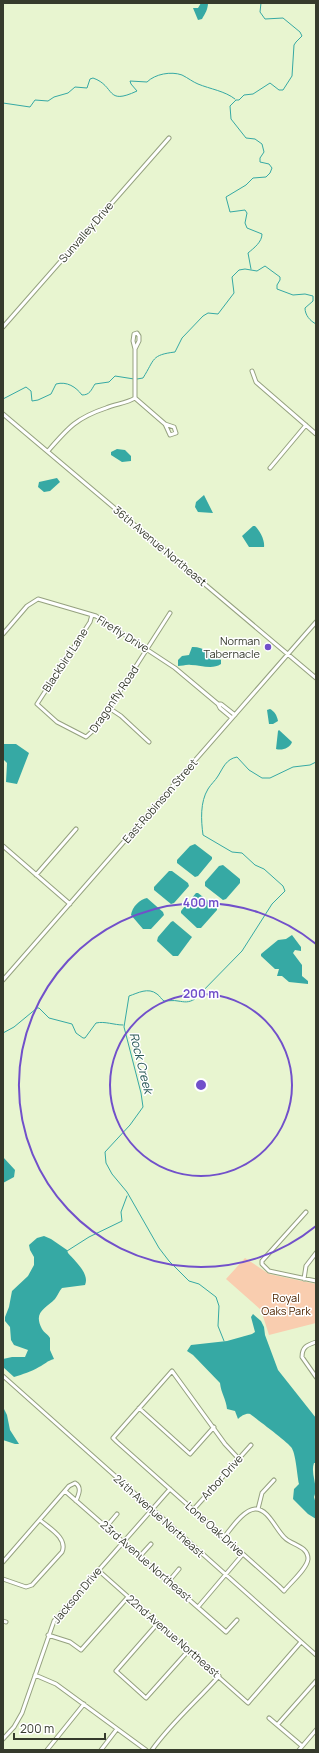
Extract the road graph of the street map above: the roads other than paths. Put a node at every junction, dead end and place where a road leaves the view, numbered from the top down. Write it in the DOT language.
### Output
graph roads {
  1 [pos="169,138"];
  2 [pos="3,328"];
  3 [pos="135,349"];
  4 [pos="252,371"];
  5 [pos="136,398"];
  6 [pos="3,414"];
  7 [pos="165,424"];
  8 [pos="306,425"];
  9 [pos="316,434"];
  10 [pos="48,451"];
  11 [pos="270,468"];
  12 [pos="170,613"];
  13 [pos="92,615"];
  14 [pos="316,622"];
  15 [pos="3,634"];
  16 [pos="147,649"];
  17 [pos="288,654"];
  18 [pos="316,678"];
  19 [pos="37,704"];
  20 [pos="109,708"];
  21 [pos="234,717"];
  22 [pos="148,742"];
  23 [pos="76,829"];
  24 [pos="3,846"];
  25 [pos="36,875"];
  26 [pos="70,904"];
  27 [pos="3,980"];
  28 [pos="306,1212"];
  29 [pos="316,1253"];
  30 [pos="304,1279"];
  31 [pos="316,1282"];
  32 [pos="316,1342"];
  33 [pos="3,1376"];
  34 [pos="316,1377"];
  35 [pos="139,1408"];
  36 [pos="214,1427"];
  37 [pos="251,1445"];
  38 [pos="239,1459"];
  39 [pos="274,1480"];
  40 [pos="170,1488"];
  41 [pos="65,1491"];
  42 [pos="76,1501"];
  43 [pos="151,1509"];
  44 [pos="258,1509"];
  45 [pos="193,1510"];
  46 [pos="117,1514"];
  47 [pos="40,1520"];
  48 [pos="106,1527"];
  49 [pos="224,1537"];
  50 [pos="123,1542"];
  51 [pos="151,1544"];
  52 [pos="243,1554"];
  53 [pos="140,1556"];
  54 [pos="3,1562"];
  55 [pos="179,1569"];
  56 [pos="98,1570"];
  57 [pos="225,1575"];
  58 [pos="3,1579"];
  59 [pos="168,1581"];
  60 [pos="128,1597"];
  61 [pos="198,1607"];
  62 [pos="237,1620"];
  63 [pos="158,1623"];
  64 [pos="48,1635"];
  65 [pos="300,1642"];
  66 [pos="189,1650"];
  67 [pos="316,1655"];
  68 [pos="35,1675"];
  69 [pos="219,1676"];
  70 [pos="316,1681"];
  71 [pos="84,1704"];
  72 [pos="270,1718"];
  73 [pos="278,1724"];
  74 [pos="117,1729"];
  75 [pos="316,1730"];
  76 [pos="3,1739"];
  77 [pos="302,1746"];
  78 [pos="47,1750"];
  79 [pos="101,1750"];
  80 [pos="146,1750"];
  81 [pos="152,1750"];
  82 [pos="298,1750"];
  1 -- 2 [label="street, Sunvalley Drive"];
  3 -- 5 [label="street"];
  4 -- 8 [label="street"];
  5 -- 7 [label="street"];
  5 -- 10 [label="street"];
  6 -- 10 [label="street, 36th Avenue Northeast"];
  8 -- 9 [label="street"];
  8 -- 11 [label="street"];
  10 -- 17 [label="street, 36th Avenue Northeast"];
  12 -- 16 [label="street, Dragonfly Road"];
  13 -- 15 [label="street, Firefly Drive"];
  13 -- 16 [label="street, Firefly Drive"];
  13 -- 19 [label="street, Blackbird Lane"];
  14 -- 17 [label="street, East Robinson Street"];
  16 -- 20 [label="street, Dragonfly Road"];
  16 -- 21 [label="street, Firefly Drive"];
  17 -- 18 [label="street, 36th Avenue Northeast"];
  17 -- 21 [label="street, East Robinson Street"];
  19 -- 20 [label="street, Dragonfly Road"];
  20 -- 22 [label="street"];
  21 -- 26 [label="street, East Robinson Street"];
  23 -- 25 [label="street"];
  24 -- 25 [label="street"];
  25 -- 26 [label="street"];
  26 -- 27 [label="street, East Robinson Street"];
  28 -- 30 [label="street"];
  29 -- 30 [label="street"];
  30 -- 31 [label="street"];
  32 -- 34 [label="street"];
  33 -- 43 [label="street, 24th Avenue Northeast"];
  35 -- 36 [label="street"];
  35 -- 36 [label="street"];
  35 -- 40 [label="street, Lone Oak Drive"];
  36 -- 38 [label="street"];
  37 -- 38 [label="street, Arbor Drive"];
  38 -- 45 [label="street, Arbor Drive"];
  39 -- 44 [label="street"];
  40 -- 43 [label="street, Jackson Drive"];
  40 -- 45 [label="street, Lone Oak Drive"];
  41 -- 42 [label="street, 23rd Avenue Northeast"];
  41 -- 42 [label="street"];
  41 -- 47 [label="street"];
  42 -- 48 [label="street, 23rd Avenue Northeast"];
  43 -- 50 [label="street, Jackson Drive"];
  43 -- 57 [label="street, 24th Avenue Northeast"];
  44 -- 49 [label="street"];
  44 -- 52 [label="street, Lone Oak Drive"];
  45 -- 49 [label="street, Lone Oak Drive"];
  46 -- 48 [label="street"];
  47 -- 54 [label="street"];
  47 -- 58 [label="street"];
  48 -- 50 [label="street, 23rd Avenue Northeast"];
  49 -- 52 [label="street, Lone Oak Drive"];
  50 -- 53 [label="street, 23rd Avenue Northeast"];
  50 -- 56 [label="street, Jackson Drive"];
  51 -- 53 [label="street"];
  52 -- 57 [label="street"];
  53 -- 59 [label="street, 23rd Avenue Northeast"];
  55 -- 59 [label="street"];
  56 -- 60 [label="street, 22nd Avenue Northeast"];
  56 -- 64 [label="street, Jackson Drive"];
  57 -- 61 [label="street"];
  57 -- 65 [label="street, 24th Avenue Northeast"];
  59 -- 61 [label="street, 23rd Avenue Northeast"];
  60 -- 63 [label="street, 22nd Avenue Northeast"];
  60 -- 64 [label="street"];
  61 -- 62 [label="street, 23rd Avenue Northeast"];
  63 -- 66 [label="street, 22nd Avenue Northeast"];
  63 -- 66 [label="street"];
  64 -- 68 [label="street, Jackson Drive"];
  65 -- 67 [label="street, 24th Avenue Northeast"];
  65 -- 69 [label="street, 22nd Avenue Northeast"];
  66 -- 69 [label="street, 22nd Avenue Northeast"];
  68 -- 71 [label="street"];
  68 -- 76 [label="street, Jackson Drive"];
  69 -- 81 [label="street"];
  70 -- 73 [label="street"];
  71 -- 74 [label="street"];
  71 -- 78 [label="street"];
  72 -- 73 [label="street"];
  73 -- 77 [label="street"];
  74 -- 79 [label="street"];
  74 -- 80 [label="street"];
  75 -- 77 [label="street"];
  77 -- 82 [label="street"];
}
